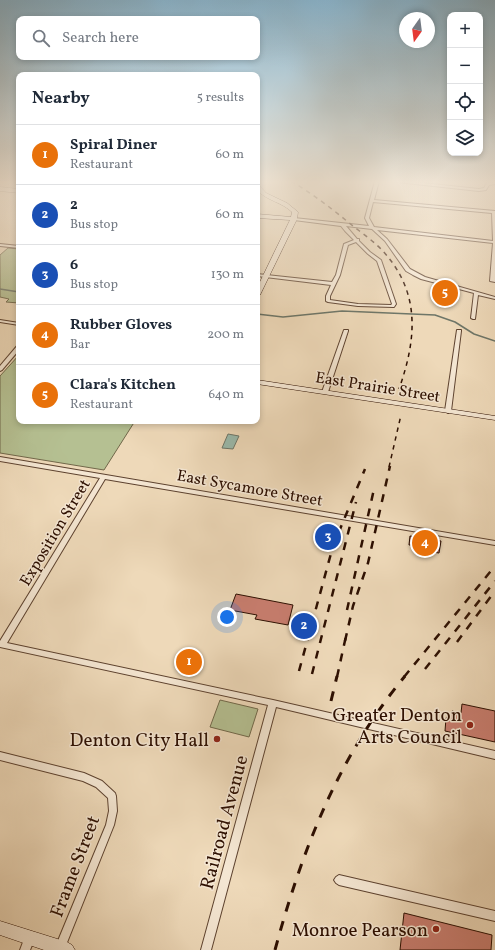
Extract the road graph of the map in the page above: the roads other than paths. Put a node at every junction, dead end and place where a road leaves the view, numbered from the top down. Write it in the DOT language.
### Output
graph roads {
  1 [pos="291,225"];
  2 [pos="343,225"];
  3 [pos="346,225"];
  4 [pos="372,225"];
  5 [pos="494,225"];
  6 [pos="374,229"];
  7 [pos="358,240"];
  8 [pos="495,242"];
  9 [pos="0,245"];
  10 [pos="16,248"];
  11 [pos="260,275"];
  12 [pos="266,276"];
  13 [pos="494,281"];
  14 [pos="334,284"];
  15 [pos="260,289"];
  16 [pos="476,293"];
  17 [pos="495,298"];
  18 [pos="473,318"];
  19 [pos="0,321"];
  20 [pos="16,324"];
  21 [pos="346,331"];
  22 [pos="459,331"];
  23 [pos="16,351"];
  24 [pos="0,368"];
  25 [pos="260,382"];
  26 [pos="325,392"];
  27 [pos="448,411"];
  28 [pos="495,418"];
  29 [pos="0,459"];
  30 [pos="104,476"];
  31 [pos="495,543"];
  32 [pos="1,644"];
  33 [pos="273,703"];
  34 [pos="495,755"];
  35 [pos="0,756"];
  36 [pos="339,880"];
  37 [pos="495,916"];
  38 [pos="0,928"];
  39 [pos="28,944"];
  40 [pos="64,949"];
  41 [pos="206,950"];
  1 -- 12 [label="street"];
  2 -- 7 [label="street"];
  3 -- 6 [label="street"];
  4 -- 6 [label="street"];
  5 -- 8 [label="street"];
  6 -- 8 [label="street"];
  6 -- 16 [label="street"];
  7 -- 14 [label="street"];
  7 -- 14 [label="street"];
  8 -- 13 [label="street"];
  9 -- 10 [label="street"];
  11 -- 12 [label="street"];
  12 -- 14 [label="street"];
  12 -- 15 [label="street"];
  16 -- 17 [label="street"];
  16 -- 18 [label="street"];
  19 -- 20 [label="street"];
  21 -- 26 [label="street"];
  22 -- 27 [label="street"];
  23 -- 24 [label="street"];
  25 -- 26 [label="street, East Prairie Street"];
  26 -- 27 [label="street, East Prairie Street"];
  27 -- 28 [label="street, East Prairie Street"];
  29 -- 30 [label="street, East Sycamore Street"];
  30 -- 31 [label="street, East Sycamore Street"];
  30 -- 32 [label="street, Exposition Street"];
  32 -- 33 [label="street"];
  33 -- 34 [label="street"];
  33 -- 41 [label="street, Railroad Avenue"];
  35 -- 40 [label="street, Frame Street"];
  36 -- 37 [label="street"];
  38 -- 39 [label="street"];
  39 -- 40 [label="street"];
}
